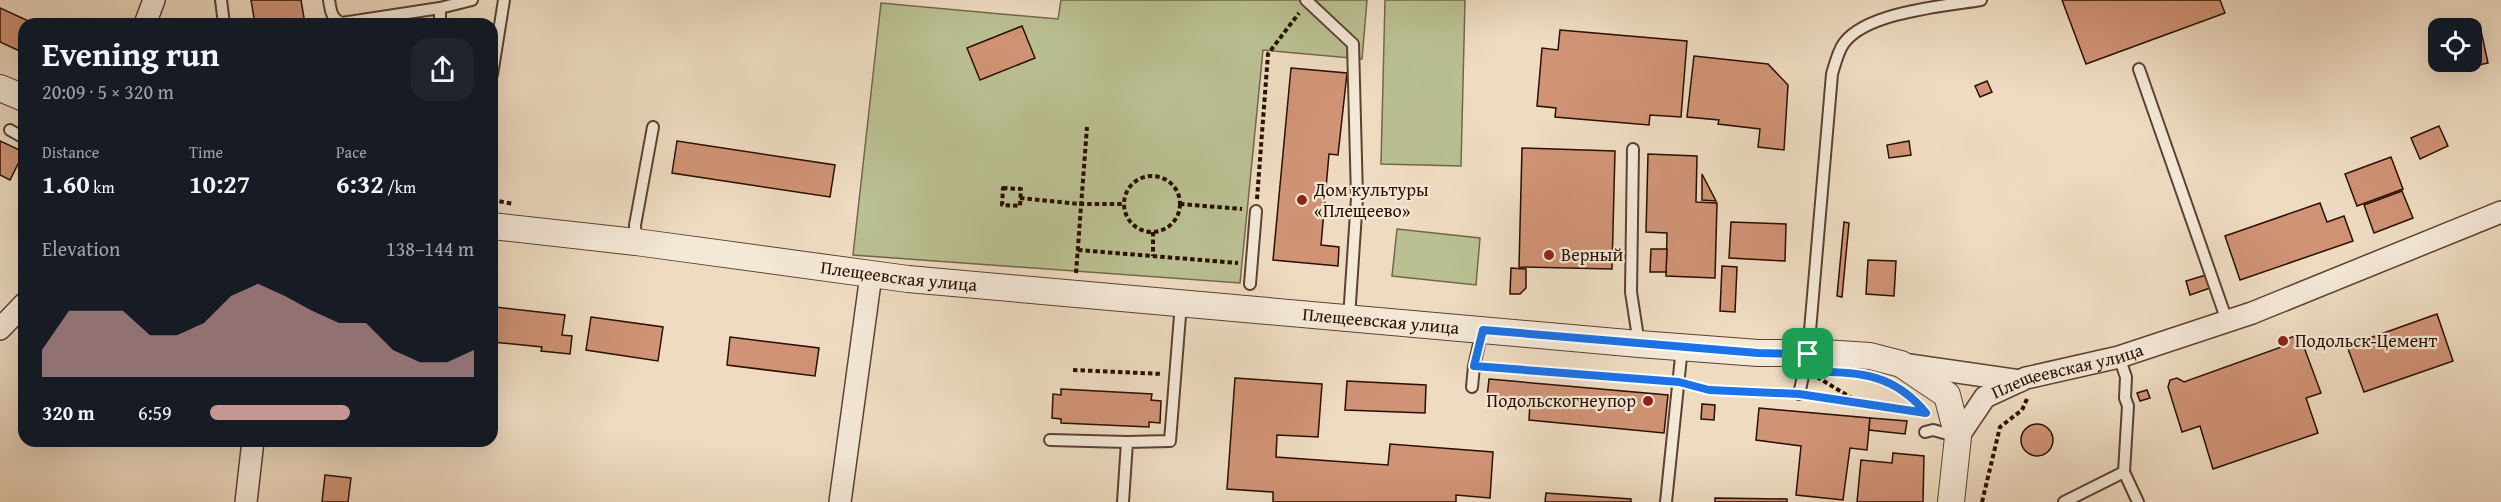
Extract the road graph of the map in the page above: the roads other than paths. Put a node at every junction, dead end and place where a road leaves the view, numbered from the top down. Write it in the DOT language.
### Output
graph roads {
  1 [pos="154,0"];
  2 [pos="221,0"];
  3 [pos="329,0"];
  4 [pos="472,0"];
  5 [pos="504,0"];
  6 [pos="1307,0"];
  7 [pos="1981,0"];
  8 [pos="440,8"];
  9 [pos="147,18"];
  10 [pos="223,18"];
  11 [pos="334,18"];
  12 [pos="375,18"];
  13 [pos="440,18"];
  14 [pos="498,38"];
  15 [pos="2139,69"];
  16 [pos="0,88"];
  17 [pos="18,96"];
  18 [pos="654,127"];
  19 [pos="10,130"];
  20 [pos="18,135"];
  21 [pos="1633,149"];
  22 [pos="1256,211"];
  23 [pos="2501,212"];
  24 [pos="498,227"];
  25 [pos="636,242"];
  26 [pos="871,275"];
  27 [pos="1250,284"];
  28 [pos="1181,303"];
  29 [pos="18,310"];
  30 [pos="1349,318"];
  31 [pos="2227,321"];
  32 [pos="0,329"];
  33 [pos="1483,330"];
  34 [pos="1639,344"];
  35 [pos="1682,347"];
  36 [pos="2119,357"];
  37 [pos="1901,363"];
  38 [pos="1812,366"];
  39 [pos="2020,381"];
  40 [pos="1472,387"];
  41 [pos="1799,394"];
  42 [pos="1929,431"];
  43 [pos="1958,437"];
  44 [pos="1050,440"];
  45 [pos="1126,442"];
  46 [pos="252,447"];
  47 [pos="2124,472"];
  48 [pos="246,502"];
  49 [pos="840,502"];
  50 [pos="1123,502"];
  51 [pos="1666,502"];
  52 [pos="1951,502"];
  53 [pos="2064,502"];
  54 [pos="2138,502"];
  1 -- 9 [label="street"];
  2 -- 10 [label="lane"];
  3 -- 11 [label="lane"];
  4 -- 8 [label="lane"];
  5 -- 14 [label="lane"];
  6 -- 30 [label="lane"];
  7 -- 38 [label="lane"];
  8 -- 12 [label="lane"];
  8 -- 13 [label="lane"];
  15 -- 31 [label="lane"];
  16 -- 17 [label="street"];
  18 -- 25 [label="lane"];
  19 -- 20 [label="lane"];
  21 -- 34 [label="lane"];
  22 -- 27 [label="lane"];
  23 -- 31 [label="street, Плещеевская улица"];
  24 -- 25 [label="street, Плещеевская улица"];
  25 -- 26 [label="street, Плещеевская улица"];
  26 -- 28 [label="street, Плещеевская улица"];
  26 -- 49 [label="street"];
  28 -- 30 [label="street, Плещеевская улица"];
  28 -- 45 [label="lane"];
  29 -- 32 [label="street"];
  30 -- 33 [label="street, Плещеевская улица"];
  31 -- 36 [label="street, Плещеевская улица"];
  33 -- 34 [label="street, Плещеевская улица"];
  33 -- 40 [label="lane"];
  34 -- 35 [label="street, Плещеевская улица"];
  35 -- 38 [label="street, Плещеевская улица"];
  35 -- 51 [label="lane"];
  36 -- 39 [label="street, Плещеевская улица"];
  36 -- 47 [label="lane"];
  37 -- 38 [label="street, Плещеевская улица"];
  37 -- 39 [label="street"];
  37 -- 43 [label="street, Плещеевская улица"];
  38 -- 41 [label="lane"];
  39 -- 43 [label="street, Плещеевская улица"];
  42 -- 43 [label="lane"];
  43 -- 52 [label="street"];
  44 -- 45 [label="lane"];
  45 -- 50 [label="lane"];
  46 -- 48 [label="street"];
  47 -- 53 [label="lane"];
  47 -- 54 [label="lane"];
}
